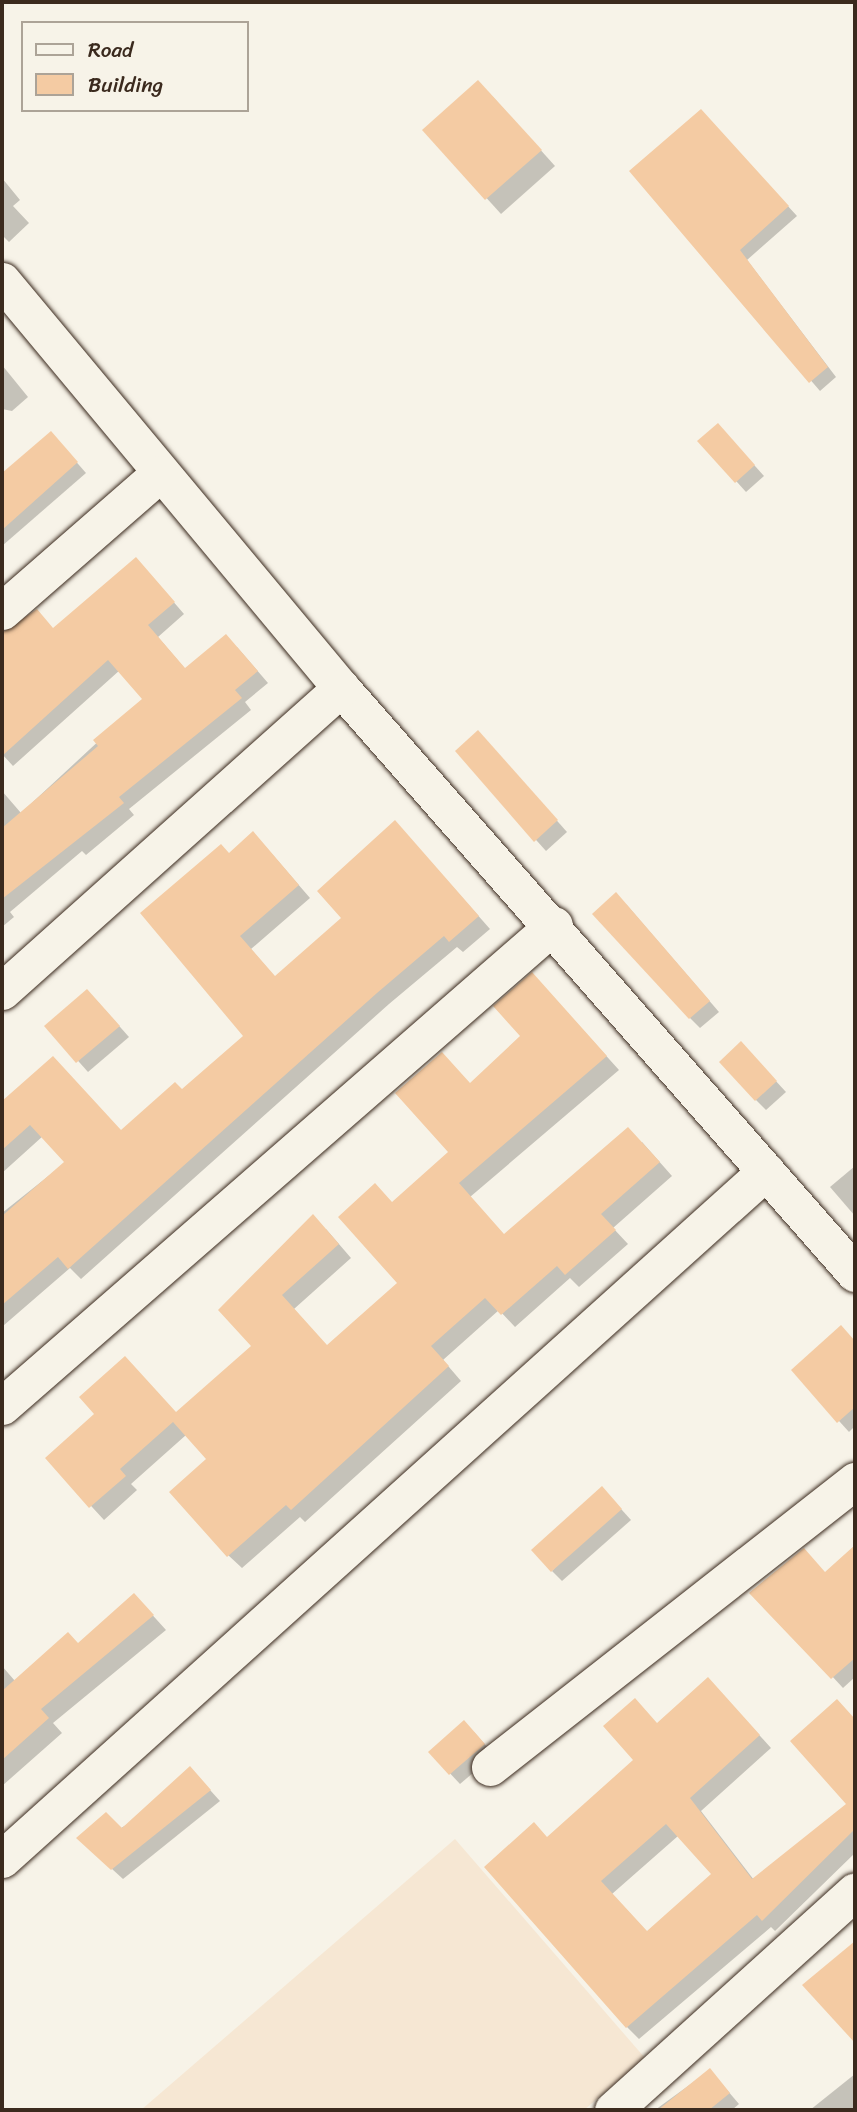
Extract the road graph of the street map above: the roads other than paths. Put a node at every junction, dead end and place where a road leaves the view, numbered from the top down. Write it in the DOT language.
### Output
graph roads {
  1 [pos="2,281"];
  2 [pos="159,474"];
  3 [pos="2,611"];
  4 [pos="341,688"];
  5 [pos="554,925"];
  6 [pos="2,991"];
  7 [pos="766,1171"];
  8 [pos="855,1273"];
  9 [pos="2,1406"];
  10 [pos="855,1480"];
  11 [pos="489,1767"];
  12 [pos="2,1859"];
  13 [pos="855,1891"];
  14 [pos="613,2110"];
  1 -- 2 [label="street"];
  2 -- 3 [label="street"];
  2 -- 4 [label="street"];
  4 -- 5 [label="street"];
  4 -- 6 [label="street"];
  5 -- 7 [label="street"];
  5 -- 9 [label="street"];
  7 -- 8 [label="street"];
  7 -- 12 [label="street"];
  10 -- 11 [label="street"];
  13 -- 14 [label="street"];
}
